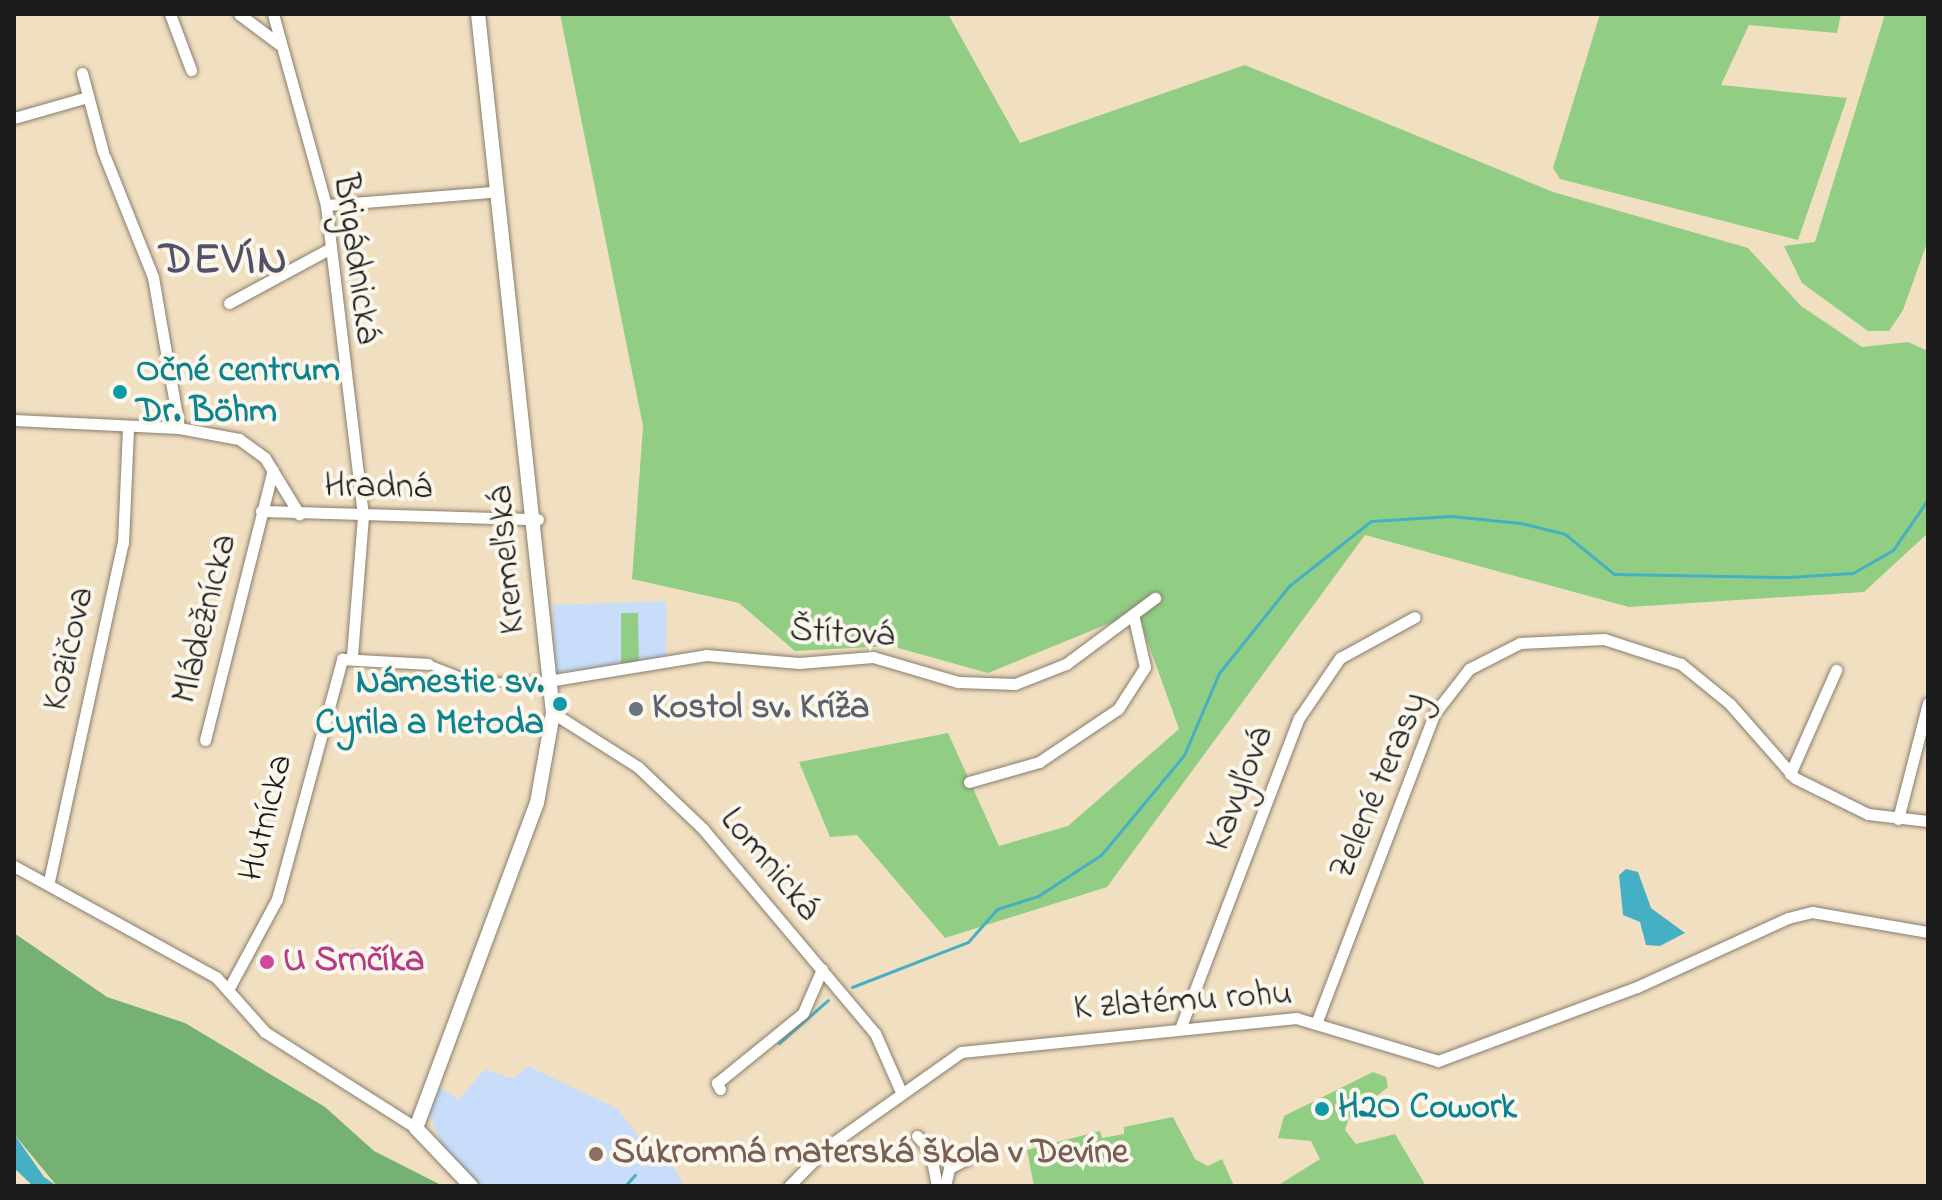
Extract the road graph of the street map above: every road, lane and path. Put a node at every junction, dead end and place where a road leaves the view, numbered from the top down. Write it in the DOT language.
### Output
graph roads {
  1 [pos="170,14"];
  2 [pos="239,14"];
  3 [pos="273,14"];
  4 [pos="478,14"];
  5 [pos="279,44"];
  6 [pos="191,70"];
  7 [pos="82,73"];
  8 [pos="84,98"];
  9 [pos="14,118"];
  10 [pos="493,192"];
  11 [pos="326,205"];
  12 [pos="327,250"];
  13 [pos="229,303"];
  14 [pos="15,421"];
  15 [pos="128,427"];
  16 [pos="179,428"];
  17 [pos="273,470"];
  18 [pos="261,511"];
  19 [pos="299,514"];
  20 [pos="363,516"];
  21 [pos="538,519"];
  22 [pos="1155,598"];
  23 [pos="1133,614"];
  24 [pos="1415,617"];
  25 [pos="352,656"];
  26 [pos="428,664"];
  27 [pos="1836,670"];
  28 [pos="548,681"];
  29 [pos="1928,703"];
  30 [pos="553,713"];
  31 [pos="205,740"];
  32 [pos="1790,774"];
  33 [pos="969,782"];
  34 [pos="1898,819"];
  35 [pos="1928,821"];
  36 [pos="14,866"];
  37 [pos="49,881"];
  38 [pos="1928,932"];
  39 [pos="822,969"];
  40 [pos="228,990"];
  41 [pos="1317,1021"];
  42 [pos="1180,1029"];
  43 [pos="720,1089"];
  44 [pos="901,1092"];
  45 [pos="416,1128"];
  46 [pos="917,1136"];
  47 [pos="982,1151"];
  48 [pos="471,1186"];
  49 [pos="789,1186"];
  50 [pos="937,1186"];
  51 [pos="945,1186"];
  1 -- 6 [label="street"];
  2 -- 5 [label="street"];
  3 -- 5 [label="street, Brigádnická"];
  4 -- 10 [label="street, Kremeľská"];
  5 -- 11 [label="street, Brigádnická"];
  7 -- 8 [label="street"];
  8 -- 9 [label="street"];
  8 -- 16 [label="street"];
  10 -- 11 [label="street"];
  10 -- 21 [label="street, Kremeľská"];
  11 -- 12 [label="street, Brigádnická"];
  12 -- 13 [label="street"];
  12 -- 20 [label="street, Brigádnická"];
  14 -- 15 [label="street, Hradná"];
  15 -- 16 [label="street, Hradná"];
  15 -- 37 [label="street, Kozičova"];
  16 -- 17 [label="street, Hradná"];
  17 -- 18 [label="street, Mládežnícka"];
  17 -- 19 [label="street, Hradná"];
  18 -- 19 [label="street, Mládežnícka"];
  18 -- 31 [label="street, Mládežnícka"];
  19 -- 20 [label="street, Hradná"];
  20 -- 21 [label="street, Hradná"];
  20 -- 25 [label="street, Hutnícka"];
  21 -- 28 [label="street, Kremeľská"];
  22 -- 23 [label="street, Štítová"];
  23 -- 28 [label="street, Štítová"];
  23 -- 33 [label="street"];
  24 -- 42 [label="street, Kavyľová"];
  25 -- 26 [label="street"];
  25 -- 40 [label="street, Hutnícka"];
  26 -- 28 [label="street"];
  27 -- 32 [label="street"];
  28 -- 30 [label="street, Kremeľská"];
  29 -- 34 [label="street"];
  30 -- 39 [label="street, Lomnická"];
  30 -- 45 [label="street, Kremeľská"];
  32 -- 34 [label="street, Zelené terasy"];
  32 -- 41 [label="street, Zelené terasy"];
  34 -- 35 [label="street, Zelené terasy"];
  36 -- 37 [label="street"];
  37 -- 40 [label="street"];
  38 -- 41 [label="street, K zlatému rohu"];
  39 -- 43 [label="street"];
  39 -- 44 [label="street, Lomnická"];
  40 -- 45 [label="street"];
  41 -- 42 [label="street, K zlatému rohu"];
  42 -- 44 [label="street, K zlatému rohu"];
  44 -- 49 [label="street, K zlatému rohu"];
  45 -- 48 [label="street"];
  46 -- 50 [label="street"];
  47 -- 51 [label="street"];
}
